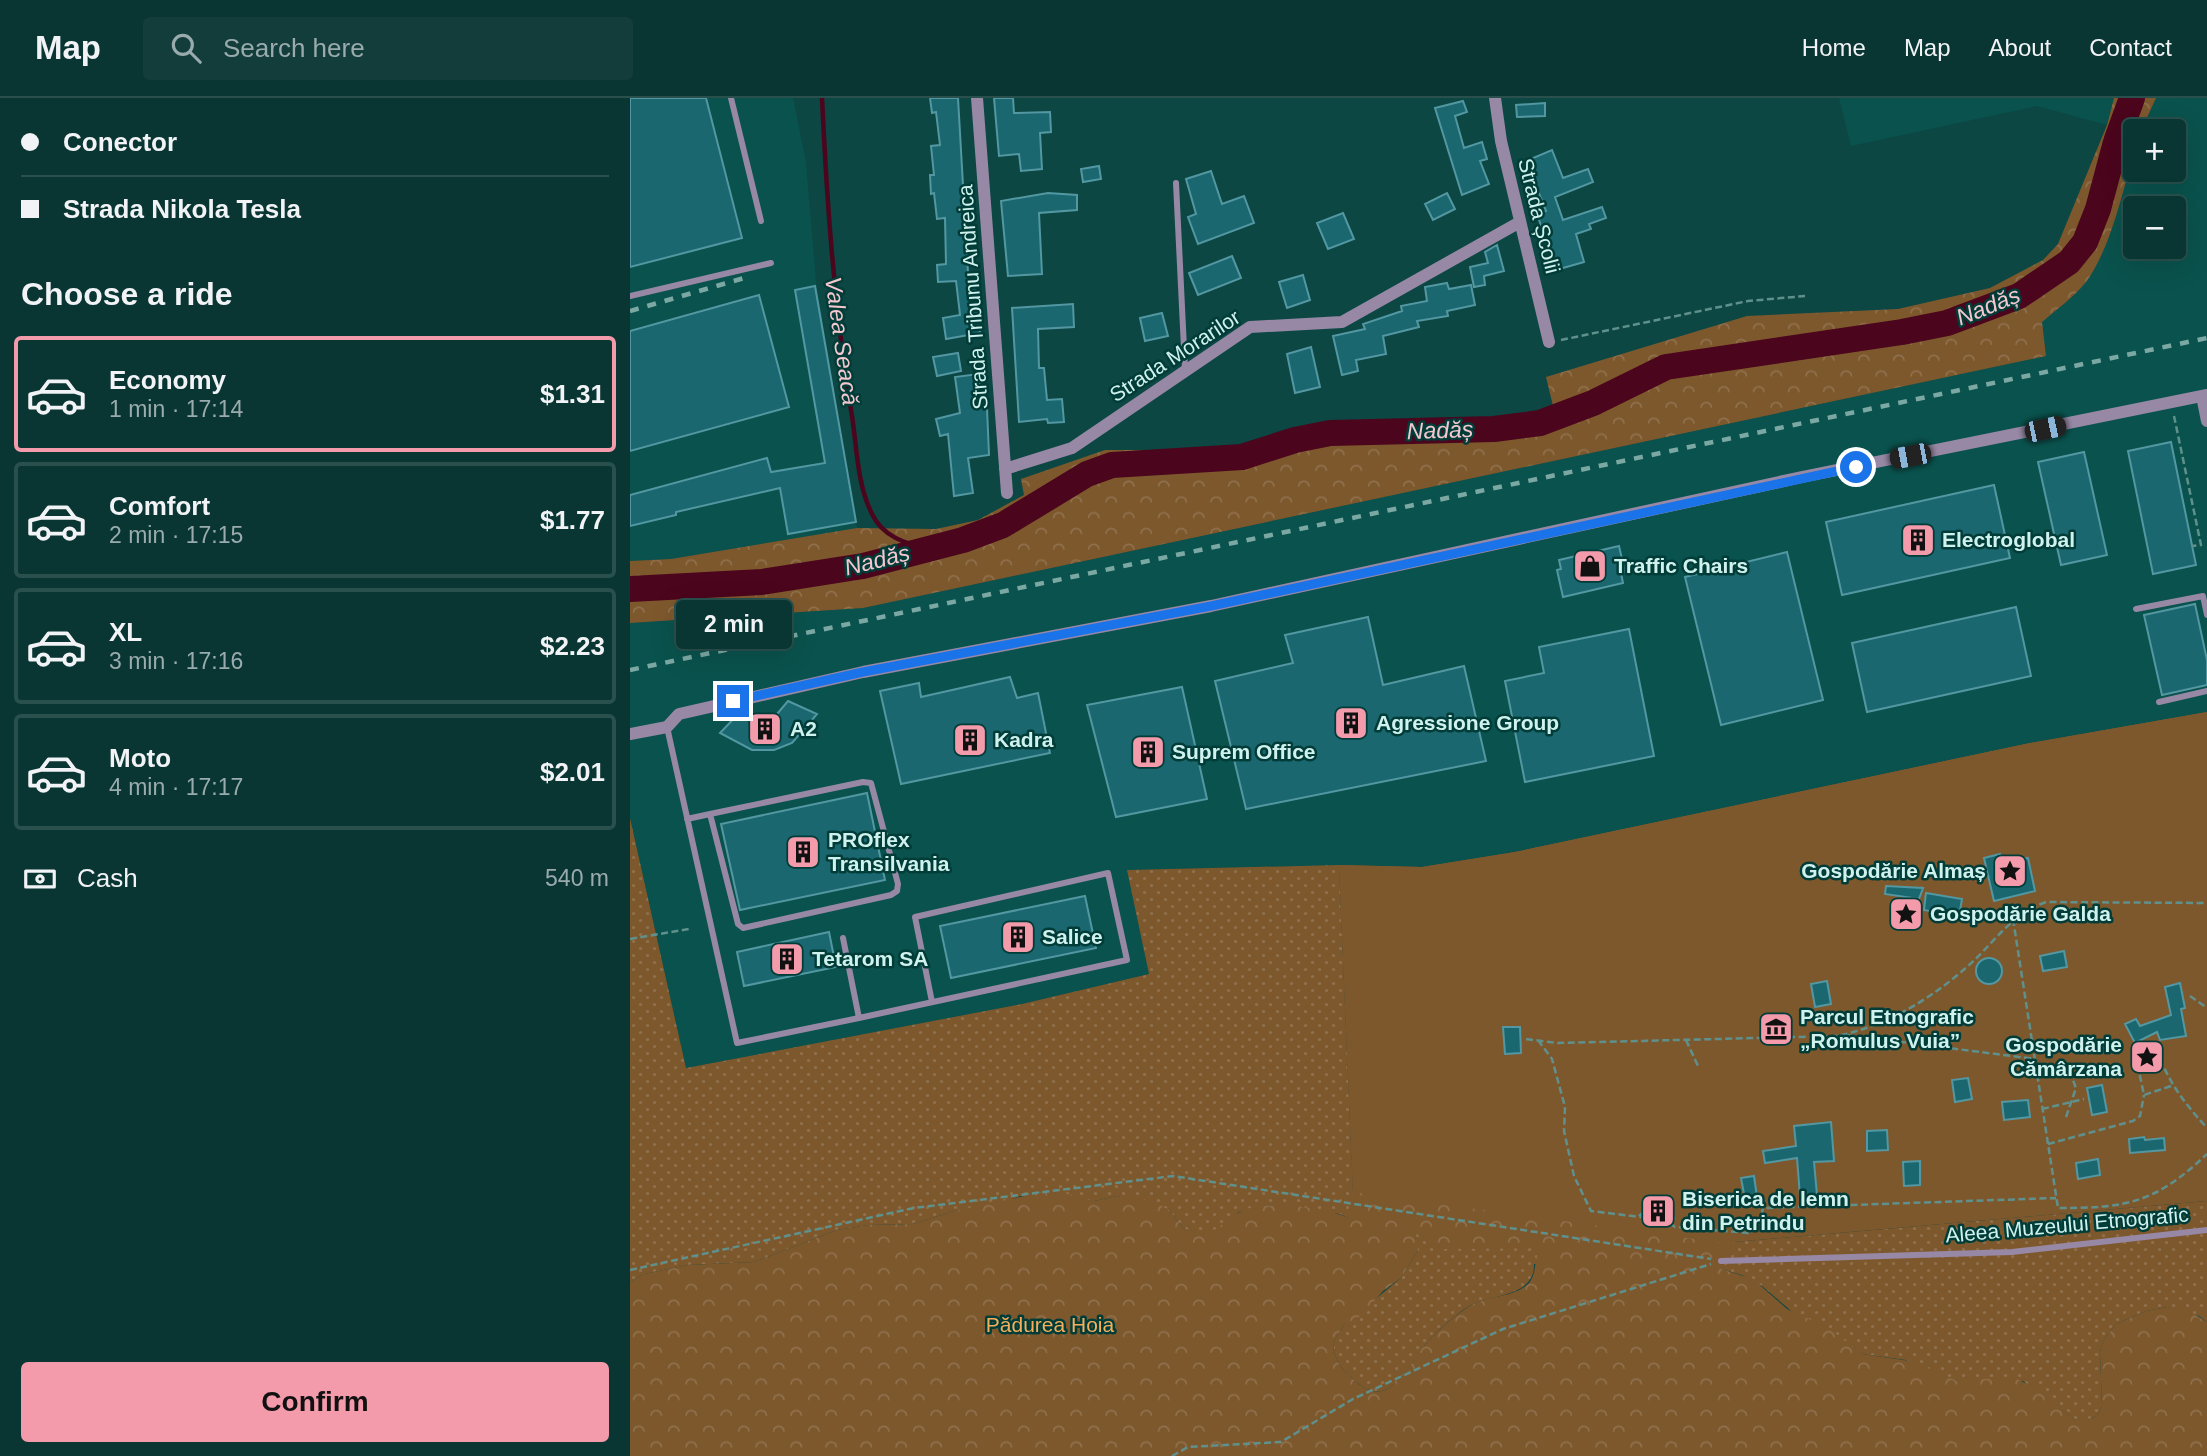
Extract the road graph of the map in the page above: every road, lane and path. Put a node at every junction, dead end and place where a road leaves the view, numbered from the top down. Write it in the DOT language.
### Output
graph roads {
  1 [pos="731,98"];
  2 [pos="977,98"];
  3 [pos="1486,98"];
  4 [pos="1495,98"];
  5 [pos="1497,121"];
  6 [pos="1176,183"];
  7 [pos="761,221"];
  8 [pos="1520,222"];
  9 [pos="771,263"];
  10 [pos="630,296"];
  11 [pos="1805,296"];
  12 [pos="1549,342"];
  13 [pos="1185,370"];
  14 [pos="2204,396"];
  15 [pos="2171,403"];
  16 [pos="2207,421"];
  17 [pos="1005,469"];
  18 [pos="1007,493"];
  19 [pos="2192,547"];
  20 [pos="2136,609"];
  21 [pos="2207,615"];
  22 [pos="2207,691"];
  23 [pos="2159,702"];
  24 [pos="667,727"];
  25 [pos="637,733"];
  26 [pos="710,814"];
  27 [pos="687,819"];
  28 [pos="2207,903"];
  29 [pos="2013,919"];
  30 [pos="688,929"];
  31 [pos="843,938"];
  32 [pos="630,939"];
  33 [pos="2190,996"];
  34 [pos="932,1002"];
  35 [pos="2207,1007"];
  36 [pos="859,1018"];
  37 [pos="1844,1035"];
  38 [pos="1526,1039"];
  39 [pos="1686,1040"];
  40 [pos="1538,1041"];
  41 [pos="2035,1059"];
  42 [pos="1698,1066"];
  43 [pos="2068,1067"];
  44 [pos="2171,1086"];
  45 [pos="2144,1095"];
  46 [pos="2084,1099"];
  47 [pos="2073,1103"];
  48 [pos="2042,1109"];
  49 [pos="2066,1117"];
  50 [pos="2207,1128"];
  51 [pos="2048,1144"];
  52 [pos="2207,1154"];
  53 [pos="2056,1198"];
  54 [pos="2207,1230"];
  55 [pos="1721,1261"];
  56 [pos="630,1270"];
  57 [pos="1171,1456"];
  1 -- 7 [label="lane"];
  2 -- 17 [label="street, Strada Tribunu Andreica"];
  3 -- 5 [label="street"];
  4 -- 5 [label="street, Strada Școlii"];
  5 -- 8 [label="street, Strada Școlii"];
  6 -- 13 [label="lane"];
  8 -- 12 [label="street, Strada Școlii"];
  8 -- 13 [label="street, Strada Morarilor"];
  9 -- 10 [label="lane"];
  11 -- 12 [label="path"];
  13 -- 17 [label="street, Strada Morarilor"];
  14 -- 15 [label="street"];
  14 -- 16 [label="street"];
  15 -- 19 [label="path"];
  15 -- 24 [label="street"];
  17 -- 18 [label="street, Strada Tribunu Andreica"];
  20 -- 21 [label="lane"];
  22 -- 23 [label="lane"];
  24 -- 25 [label="street"];
  24 -- 27 [label="lane"];
  26 -- 26 [label="lane"];
  26 -- 27 [label="lane"];
  27 -- 36 [label="lane"];
  28 -- 29 [label="path"];
  29 -- 37 [label="path"];
  29 -- 41 [label="path"];
  30 -- 32 [label="path"];
  31 -- 36 [label="lane"];
  33 -- 35 [label="path"];
  34 -- 34 [label="lane"];
  34 -- 36 [label="lane"];
  37 -- 39 [label="path"];
  37 -- 41 [label="path"];
  38 -- 40 [label="path"];
  39 -- 40 [label="path"];
  39 -- 42 [label="path"];
  40 -- 53 [label="path"];
  41 -- 48 [label="path"];
  43 -- 47 [label="path"];
  44 -- 45 [label="path"];
  44 -- 45 [label="path"];
  44 -- 50 [label="path"];
  45 -- 51 [label="path"];
  46 -- 47 [label="path"];
  47 -- 48 [label="path"];
  47 -- 49 [label="path"];
  48 -- 51 [label="path"];
  51 -- 53 [label="path"];
  52 -- 53 [label="path"];
  54 -- 55 [label="lane, Aleea Muzeului Etnografic"];
  55 -- 56 [label="path"];
  55 -- 57 [label="path"];
}
